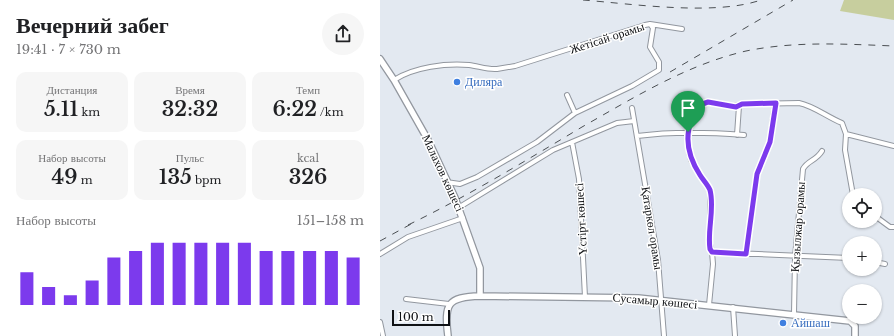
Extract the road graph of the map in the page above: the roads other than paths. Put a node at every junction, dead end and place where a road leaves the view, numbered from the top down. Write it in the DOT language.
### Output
graph roads {
  1 [pos="650,24"];
  2 [pos="682,29"];
  3 [pos="380,59"];
  4 [pos="394,80"];
  5 [pos="567,94"];
  6 [pos="776,103"];
  7 [pos="739,106"];
  8 [pos="632,108"];
  9 [pos="575,113"];
  10 [pos="634,121"];
  11 [pos="688,132"];
  12 [pos="846,134"];
  13 [pos="737,135"];
  14 [pos="744,135"];
  15 [pos="637,136"];
  16 [pos="572,142"];
  17 [pos="894,146"];
  18 [pos="822,151"];
  19 [pos="446,182"];
  20 [pos="852,188"];
  21 [pos="458,208"];
  22 [pos="463,218"];
  23 [pos="882,221"];
  24 [pos="892,227"];
  25 [pos="712,252"];
  26 [pos="380,254"];
  27 [pos="746,254"];
  28 [pos="795,257"];
  29 [pos="842,258"];
  30 [pos="882,263"];
  31 [pos="885,264"];
  32 [pos="480,296"];
  33 [pos="585,297"];
  34 [pos="406,299"];
  35 [pos="662,300"];
  36 [pos="449,304"];
  37 [pos="709,305"];
  38 [pos="733,307"];
  39 [pos="794,314"];
  40 [pos="380,322"];
  41 [pos="383,336"];
  42 [pos="448,336"];
  43 [pos="664,336"];
  44 [pos="735,336"];
  45 [pos="855,336"];
  1 -- 2 [label="street"];
  1 -- 4 [label="street, Жетісай орамы"];
  1 -- 9 [label="street, Жетісай орамы"];
  3 -- 4 [label="main road, Малахов көшесі"];
  4 -- 19 [label="main road, Малахов көшесі"];
  5 -- 9 [label="street"];
  6 -- 7 [label="street"];
  6 -- 12 [label="street"];
  6 -- 27 [label="street"];
  7 -- 11 [label="street"];
  7 -- 13 [label="street"];
  8 -- 10 [label="street, Қатаркөл орамы"];
  9 -- 19 [label="street, Жетісай орамы"];
  10 -- 15 [label="street, Қатаркөл орамы"];
  10 -- 16 [label="street"];
  11 -- 13 [label="street"];
  11 -- 15 [label="street"];
  11 -- 25 [label="street"];
  12 -- 17 [label="street"];
  12 -- 20 [label="street"];
  13 -- 14 [label="street"];
  15 -- 35 [label="street, Қатаркөл орамы"];
  16 -- 21 [label="street"];
  16 -- 33 [label="street, Үстірт көшесі"];
  18 -- 28 [label="street, Қызылжар орамы"];
  19 -- 21 [label="main road, Малахов көшесі"];
  21 -- 22 [label="main road, Малахов көшесі"];
  22 -- 26 [label="street"];
  22 -- 32 [label="main road, Малахов көшесі"];
  23 -- 24 [label="street"];
  25 -- 27 [label="street"];
  25 -- 37 [label="street"];
  27 -- 28 [label="street"];
  28 -- 29 [label="street"];
  28 -- 39 [label="street, Қызылжар орамы"];
  30 -- 31 [label="street"];
  32 -- 33 [label="main road, Сусамыр көшесі"];
  32 -- 36 [label="main road, Сусамыр көшесі"];
  33 -- 35 [label="main road, Сусамыр көшесі"];
  34 -- 36 [label="street"];
  35 -- 37 [label="main road, Сусамыр көшесі"];
  35 -- 43 [label="street, Қатаркөл орамы"];
  36 -- 42 [label="main road"];
  37 -- 38 [label="main road, Сусамыр көшесі"];
  38 -- 39 [label="main road, Сусамыр көшесі"];
  38 -- 44 [label="street"];
  39 -- 45 [label="main road, Сусамыр көшесі"];
  40 -- 41 [label="street"];
}
